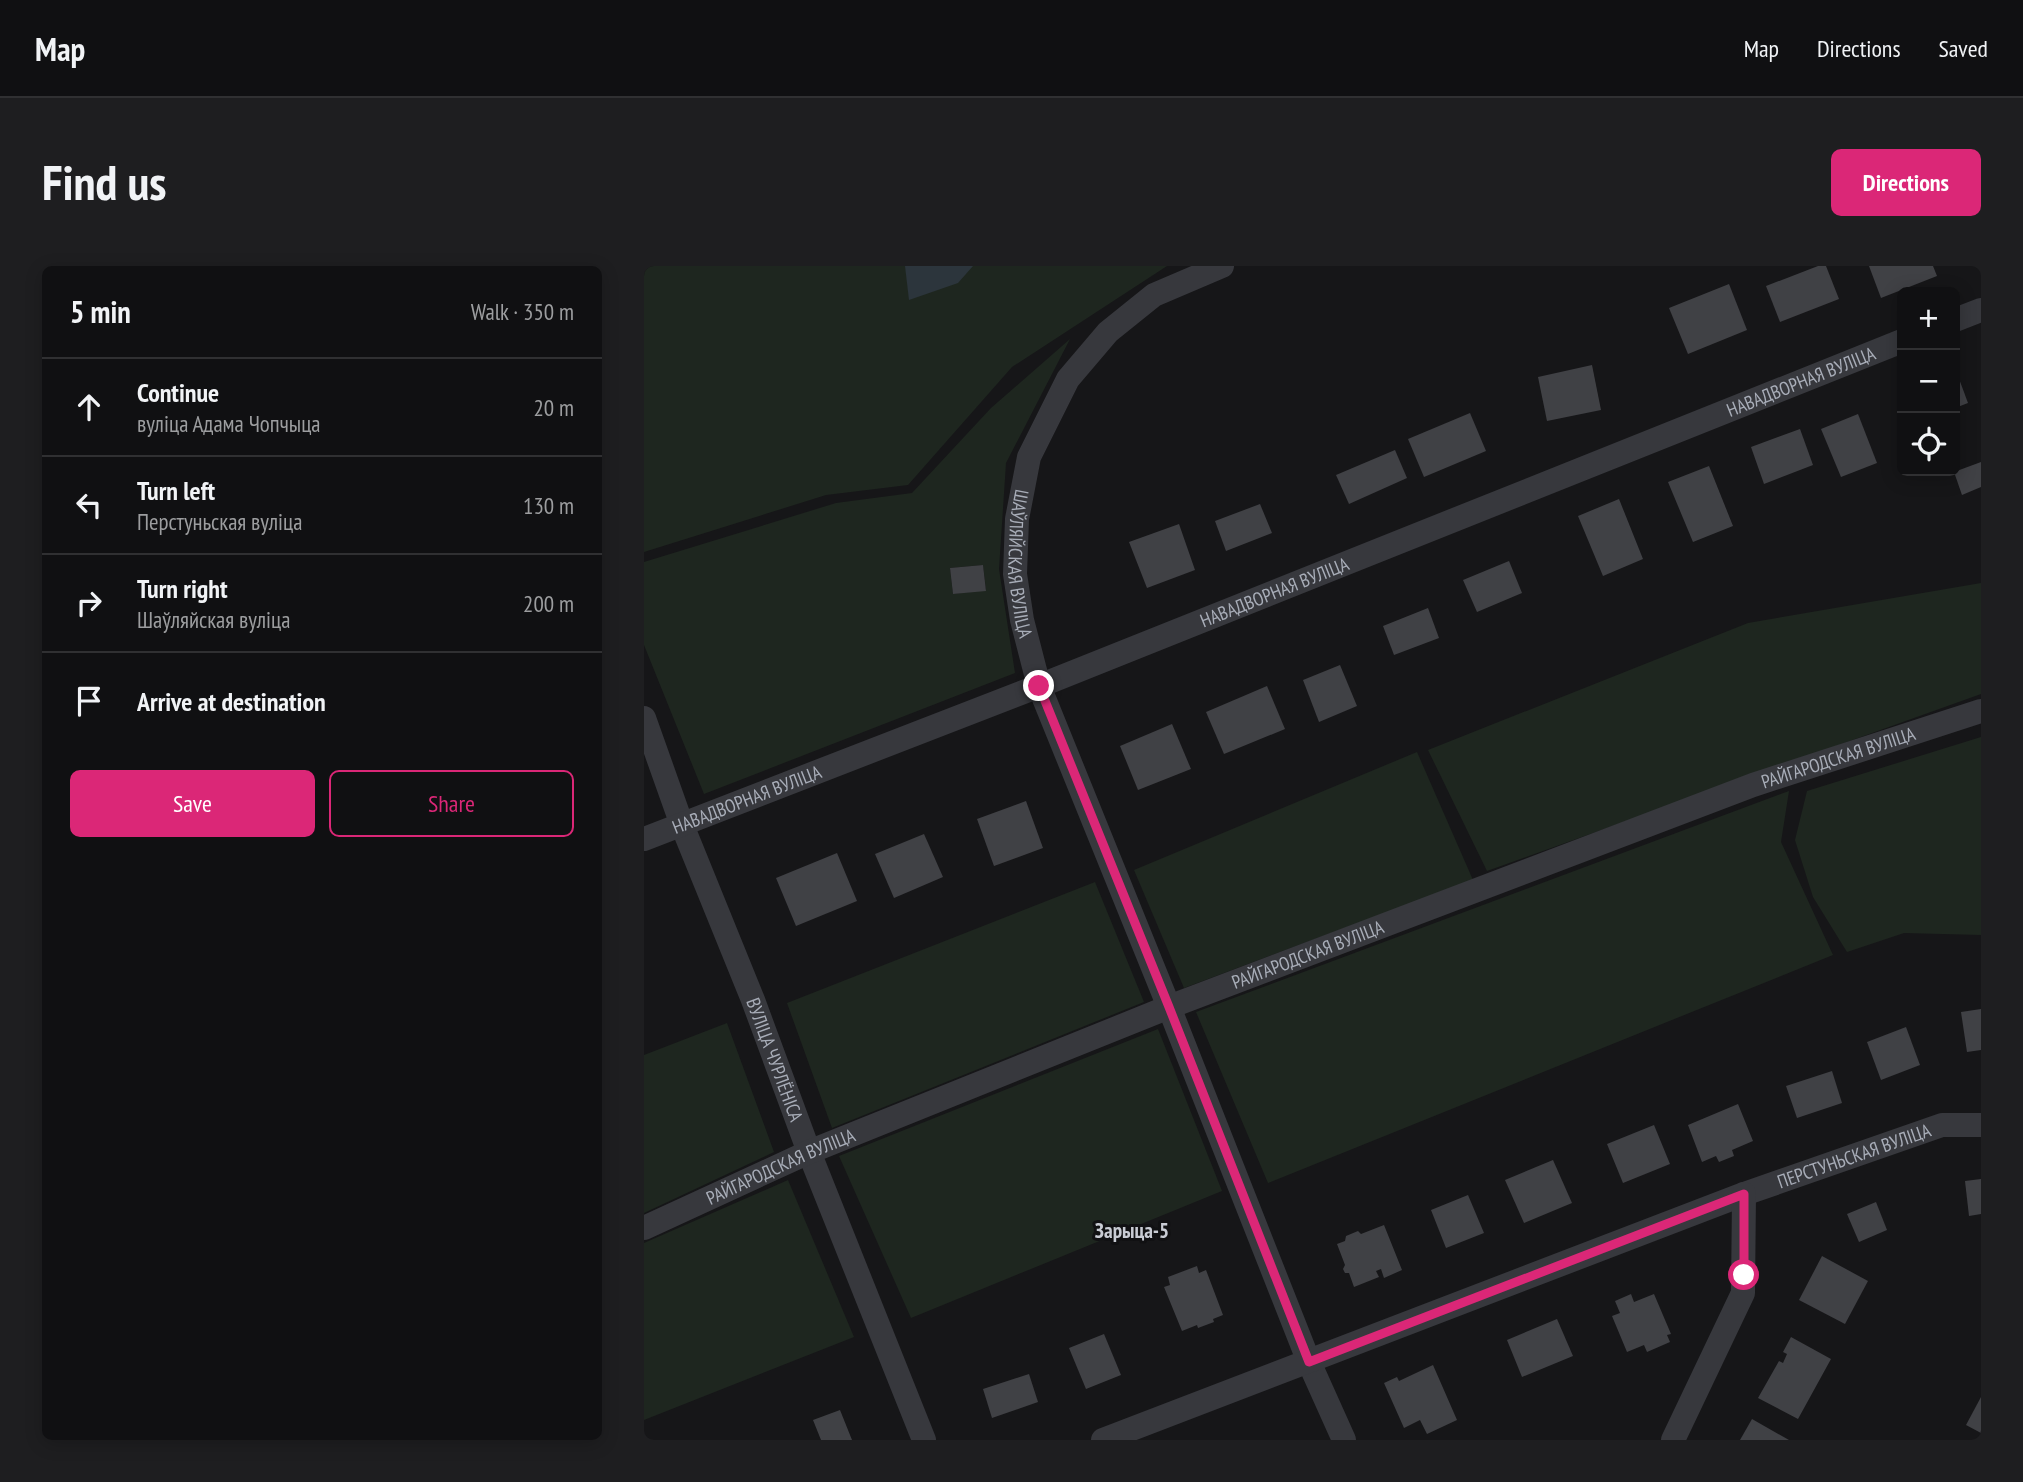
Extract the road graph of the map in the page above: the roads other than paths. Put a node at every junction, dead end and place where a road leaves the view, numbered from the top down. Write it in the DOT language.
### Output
graph roads {
  1 [pos="1222,266"];
  2 [pos="1981,310"];
  3 [pos="1960,318"];
  4 [pos="1897,343"];
  5 [pos="1039,686"];
  6 [pos="1981,710"];
  7 [pos="644,718"];
  8 [pos="682,825"];
  9 [pos="644,839"];
  10 [pos="1169,1007"];
  11 [pos="1981,1125"];
  12 [pos="809,1152"];
  13 [pos="1744,1194"];
  14 [pos="644,1228"];
  15 [pos="1309,1362"];
  16 [pos="924,1440"];
  17 [pos="1103,1440"];
  18 [pos="1344,1440"];
  19 [pos="1673,1440"];
  1 -- 5 [label="street, ШАЎЛЯЙСКАЯ ВУЛІЦА"];
  2 -- 3 [label="street"];
  4 -- 5 [label="street, НАВАДВОРНАЯ ВУЛІЦА"];
  5 -- 8 [label="street, НАВАДВОРНАЯ ВУЛІЦА"];
  5 -- 10 [label="street, ШАЎЛЯЙСКАЯ ВУЛІЦА"];
  6 -- 10 [label="street, РАЙГАРОДСКАЯ ВУЛІЦА"];
  7 -- 8 [label="street, ВУЛІЦА ЧУРЛЁНІСА"];
  8 -- 9 [label="street, НАВАДВОРНАЯ ВУЛІЦА"];
  8 -- 12 [label="street, ВУЛІЦА ЧУРЛЁНІСА"];
  10 -- 12 [label="street, РАЙГАРОДСКАЯ ВУЛІЦА"];
  10 -- 15 [label="street, ШАЎЛЯЙСКАЯ ВУЛІЦА"];
  11 -- 13 [label="street, ПЕРСТУНЬСКАЯ ВУЛІЦА"];
  12 -- 14 [label="street, РАЙГАРОДСКАЯ ВУЛІЦА"];
  12 -- 16 [label="street, ВУЛІЦА ЧУРЛЁНІСА"];
  13 -- 15 [label="street, ПЕРСТУНЬСКАЯ ВУЛІЦА"];
  13 -- 19 [label="street"];
  15 -- 17 [label="street, ПЕРСТУНЬСКАЯ ВУЛІЦА"];
  15 -- 18 [label="street, ШАЎЛЯЙСКАЯ ВУЛІЦА"];
}
